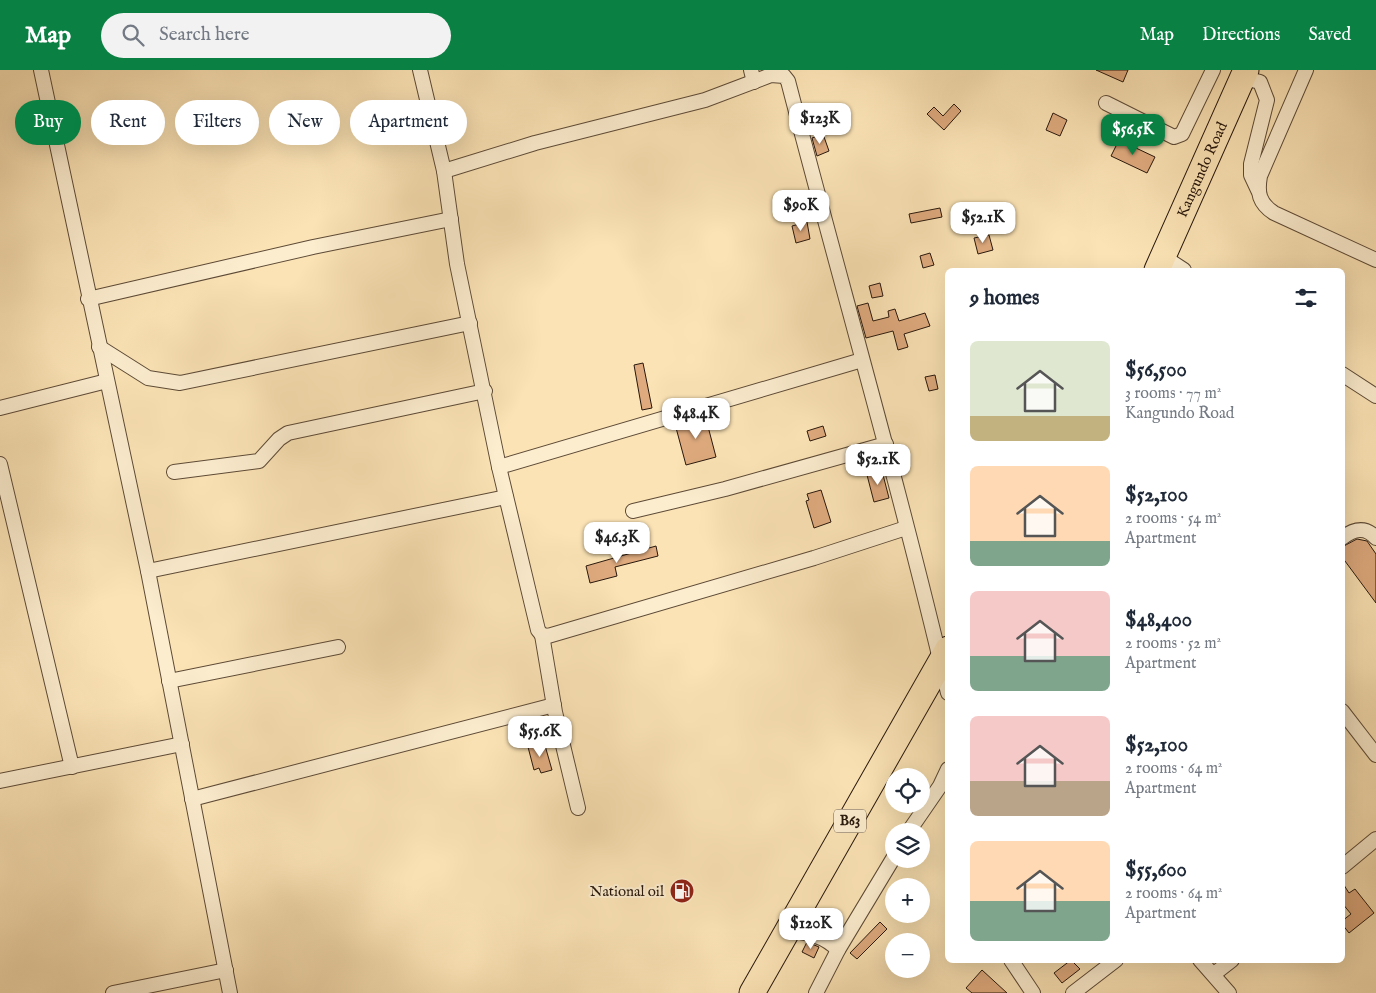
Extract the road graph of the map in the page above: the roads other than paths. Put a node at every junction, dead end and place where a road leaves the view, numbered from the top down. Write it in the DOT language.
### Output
graph roads {
  1 [pos="41,70"];
  2 [pos="420,70"];
  3 [pos="1213,70"];
  4 [pos="1306,70"];
  5 [pos="782,72"];
  6 [pos="752,76"];
  7 [pos="1244,76"];
  8 [pos="1106,103"];
  9 [pos="444,170"];
  10 [pos="1258,190"];
  11 [pos="451,219"];
  12 [pos="1376,260"];
  13 [pos="1168,266"];
  14 [pos="88,299"];
  15 [pos="470,323"];
  16 [pos="99,347"];
  17 [pos="862,360"];
  18 [pos="1345,376"];
  19 [pos="107,381"];
  20 [pos="485,391"];
  21 [pos="1376,396"];
  22 [pos="0,408"];
  23 [pos="886,444"];
  24 [pos="0,464"];
  25 [pos="499,467"];
  26 [pos="174,472"];
  27 [pos="506,497"];
  28 [pos="633,511"];
  29 [pos="906,528"];
  30 [pos="1345,536"];
  31 [pos="1376,538"];
  32 [pos="148,571"];
  33 [pos="542,635"];
  34 [pos="338,647"];
  35 [pos="944,656"];
  36 [pos="169,681"];
  37 [pos="554,705"];
  38 [pos="1345,715"];
  39 [pos="182,744"];
  40 [pos="1376,755"];
  41 [pos="72,767"];
  42 [pos="945,776"];
  43 [pos="0,782"];
  44 [pos="192,799"];
  45 [pos="578,808"];
  46 [pos="915,823"];
  47 [pos="1376,839"];
  48 [pos="1345,865"];
  49 [pos="887,868"];
  50 [pos="787,930"];
  51 [pos="838,950"];
  52 [pos="1013,963"];
  53 [pos="1112,963"];
  54 [pos="1203,963"];
  55 [pos="1228,963"];
  56 [pos="226,970"];
  57 [pos="1214,974"];
  58 [pos="113,993"];
  59 [pos="230,993"];
  60 [pos="752,993"];
  61 [pos="816,993"];
  62 [pos="1033,993"];
  63 [pos="1073,993"];
  64 [pos="1229,993"];
  1 -- 14 [label="street"];
  2 -- 9 [label="street"];
  3 -- 8 [label="street"];
  4 -- 10 [label="street"];
  5 -- 6 [label="street"];
  5 -- 17 [label="street"];
  6 -- 9 [label="street"];
  7 -- 10 [label="street"];
  7 -- 13 [label="highway, Kangundo Road"];
  9 -- 11 [label="street"];
  10 -- 12 [label="street"];
  11 -- 14 [label="street"];
  11 -- 15 [label="street"];
  14 -- 16 [label="street"];
  15 -- 16 [label="street"];
  15 -- 20 [label="street"];
  16 -- 19 [label="street"];
  17 -- 23 [label="street"];
  17 -- 25 [label="street"];
  18 -- 21 [label="street"];
  19 -- 22 [label="street"];
  19 -- 32 [label="street"];
  20 -- 25 [label="street"];
  20 -- 26 [label="street"];
  23 -- 28 [label="street"];
  23 -- 29 [label="street"];
  24 -- 41 [label="street"];
  25 -- 27 [label="street"];
  27 -- 32 [label="street"];
  27 -- 33 [label="street"];
  29 -- 33 [label="street"];
  29 -- 35 [label="street"];
  30 -- 31 [label="street"];
  32 -- 36 [label="street"];
  33 -- 37 [label="street"];
  34 -- 36 [label="street"];
  35 -- 50 [label="highway, B63"];
  36 -- 39 [label="street"];
  37 -- 44 [label="street"];
  37 -- 45 [label="street"];
  38 -- 40 [label="street"];
  39 -- 41 [label="street"];
  39 -- 44 [label="street"];
  41 -- 43 [label="street"];
  42 -- 46 [label="street"];
  44 -- 56 [label="street"];
  47 -- 48 [label="street"];
  49 -- 51 [label="street"];
  50 -- 51 [label="street"];
  50 -- 60 [label="highway, B63"];
  51 -- 61 [label="street"];
  52 -- 62 [label="street"];
  53 -- 63 [label="street"];
  54 -- 57 [label="street"];
  55 -- 57 [label="street"];
  56 -- 58 [label="street"];
  56 -- 59 [label="street"];
  57 -- 64 [label="street"];
}
